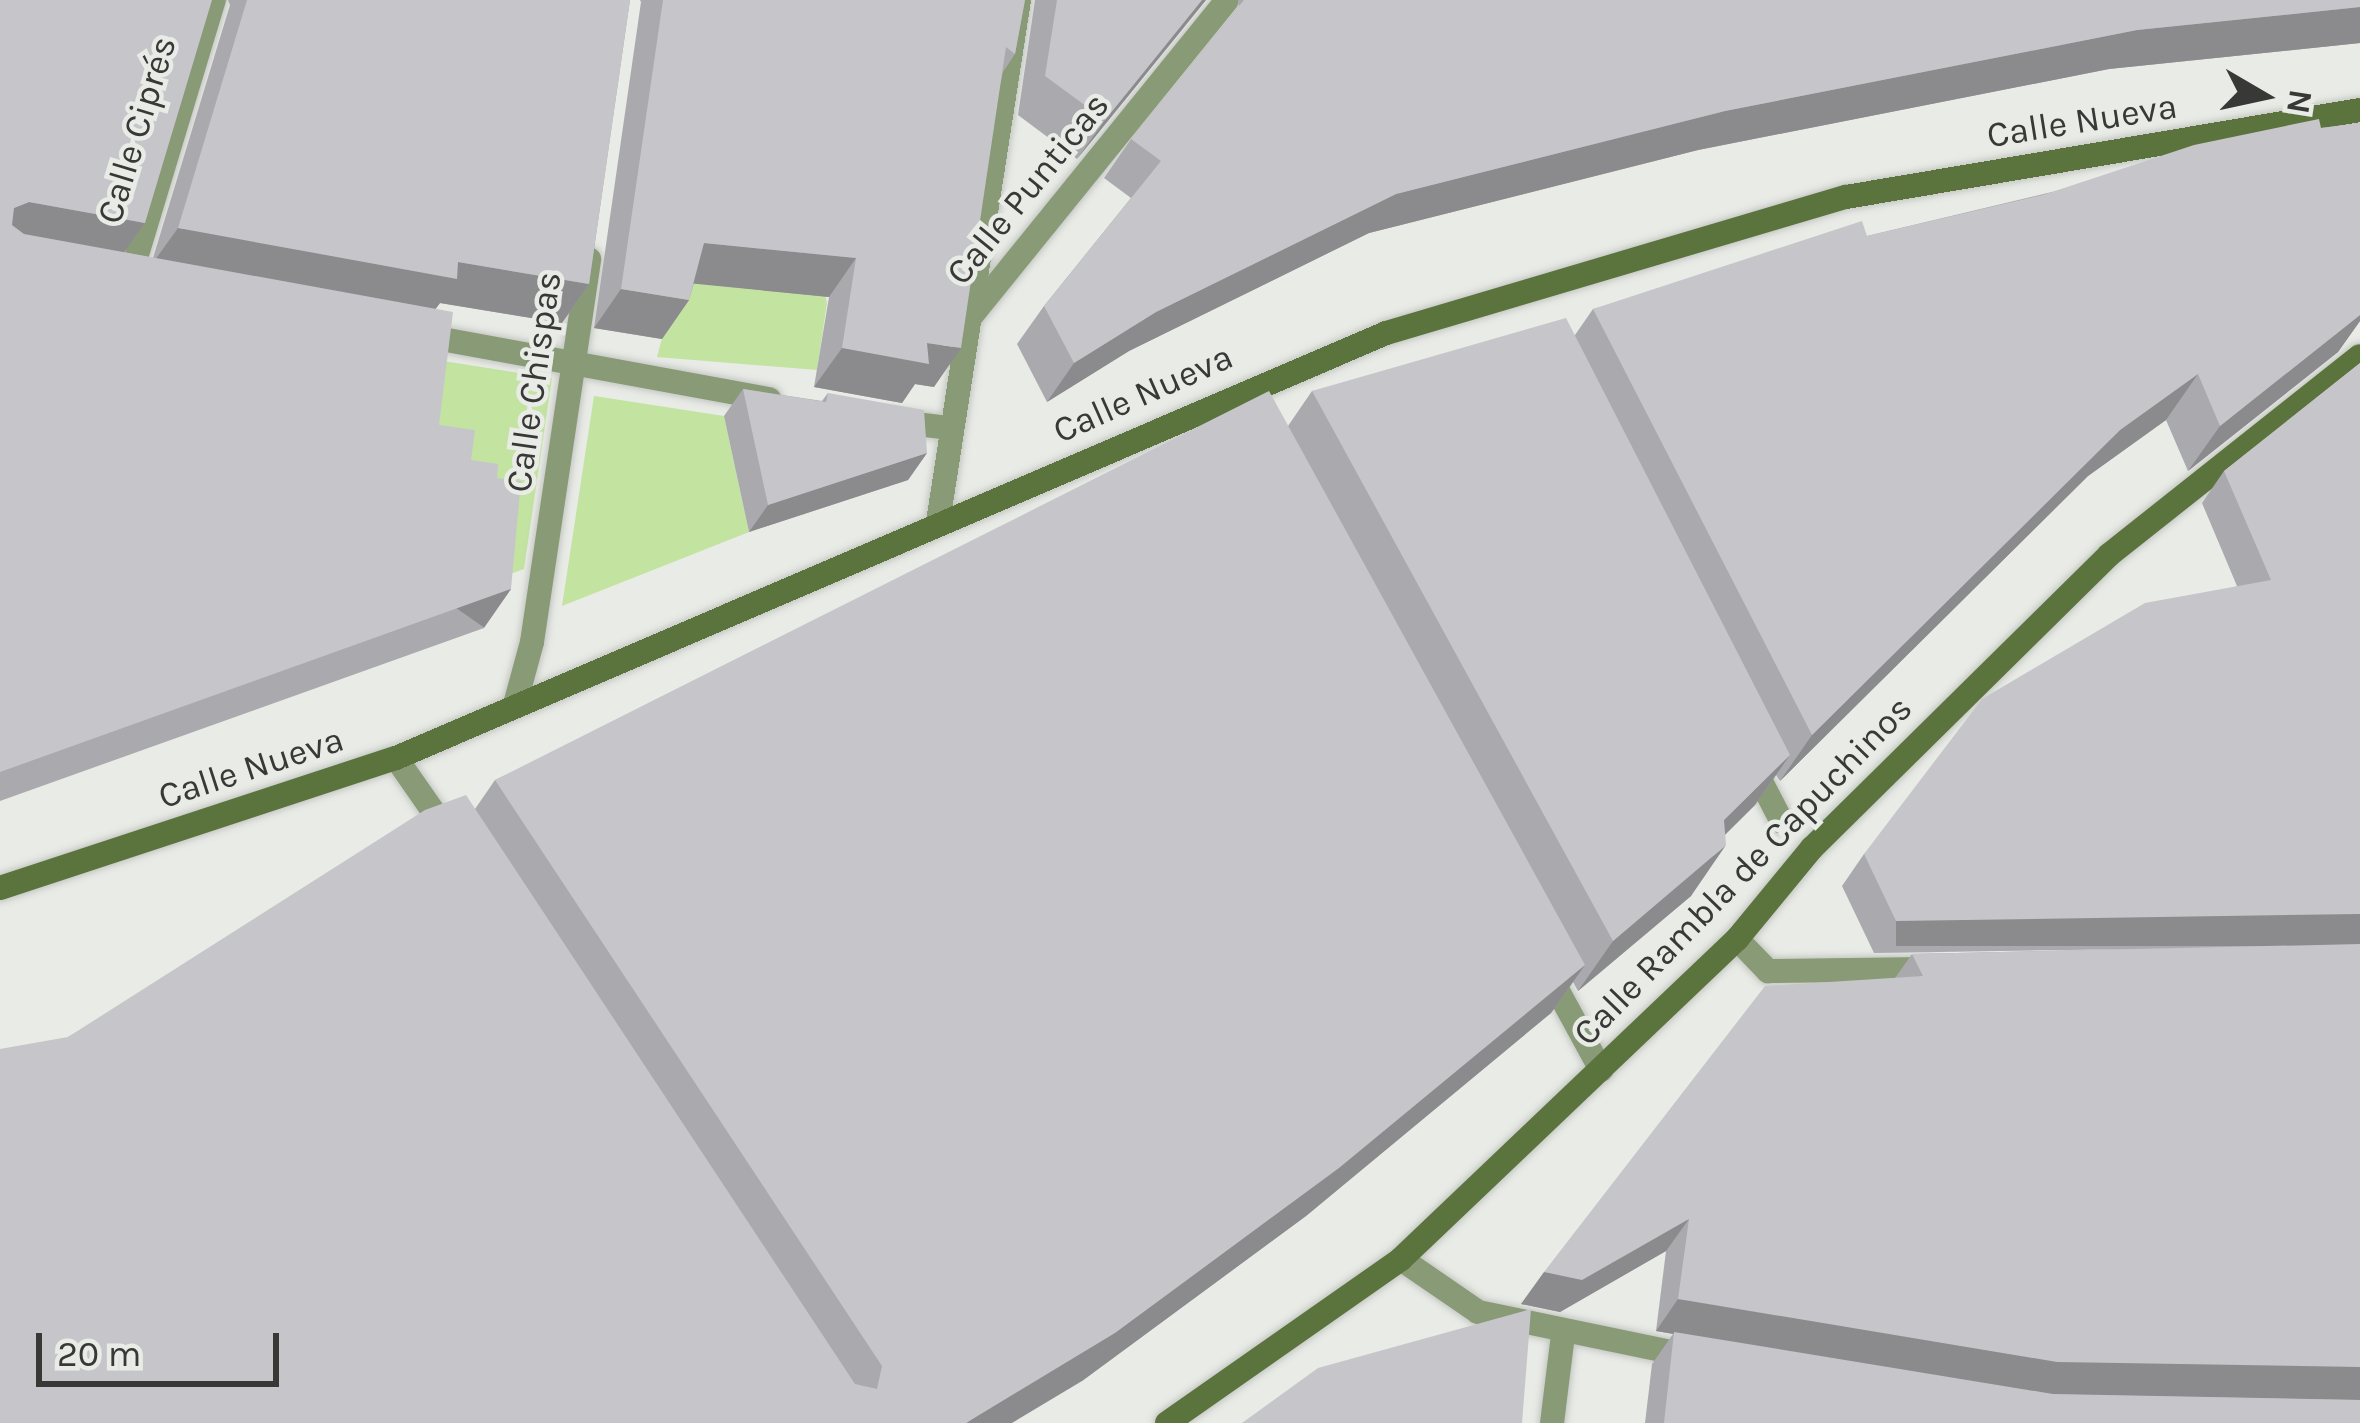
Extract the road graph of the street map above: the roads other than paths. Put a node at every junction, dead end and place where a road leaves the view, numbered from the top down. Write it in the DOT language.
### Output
graph roads {
  1 [pos="214,0"];
  2 [pos="1019,0"];
  3 [pos="1227,0"];
  4 [pos="2360,110"];
  5 [pos="593,227"];
  6 [pos="130,282"];
  7 [pos="971,316"];
  8 [pos="387,329"];
  9 [pos="2360,356"];
  10 [pos="574,363"];
  11 [pos="1232,393"];
  12 [pos="800,404"];
  13 [pos="868,417"];
  14 [pos="1247,420"];
  15 [pos="949,428"];
  16 [pos="938,522"];
  17 [pos="516,701"];
  18 [pos="1739,739"];
  19 [pos="396,758"];
  20 [pos="1782,822"];
  21 [pos="465,859"];
  22 [pos="0,888"];
  23 [pos="1528,936"];
  24 [pos="1738,939"];
  25 [pos="1957,968"];
  26 [pos="1601,1070"];
  27 [pos="1401,1259"];
  28 [pos="1563,1335"];
  29 [pos="1709,1359"];
  30 [pos="1167,1423"];
  31 [pos="1552,1423"];
  1 -- 6 [label="street, Calle Ciprés"];
  2 -- 7 [label="street"];
  3 -- 7 [label="street, Calle Punticas"];
  4 -- 11 [label="main road, Calle Nueva"];
  5 -- 10 [label="street, Calle Chispas"];
  7 -- 15 [label="street, Calle Punticas"];
  8 -- 10 [label="street"];
  9 -- 24 [label="main road, Calle Rambla de Capuchinos"];
  10 -- 12 [label="street"];
  10 -- 17 [label="street, Calle Chispas"];
  11 -- 14 [label="street"];
  11 -- 16 [label="main road, Calle Nueva"];
  13 -- 15 [label="street"];
  15 -- 16 [label="street, Calle Punticas"];
  16 -- 17 [label="main road, Calle Nueva"];
  17 -- 19 [label="main road, Calle Nueva"];
  18 -- 20 [label="street"];
  19 -- 21 [label="street"];
  19 -- 22 [label="main road, Calle Nueva"];
  23 -- 26 [label="street"];
  24 -- 25 [label="street"];
  24 -- 26 [label="main road, Calle Rambla de Capuchinos"];
  26 -- 27 [label="main road, Calle Rambla de Capuchinos"];
  27 -- 28 [label="street"];
  27 -- 30 [label="main road, Calle Rambla de Capuchinos"];
  28 -- 29 [label="street"];
  28 -- 31 [label="street"];
}
